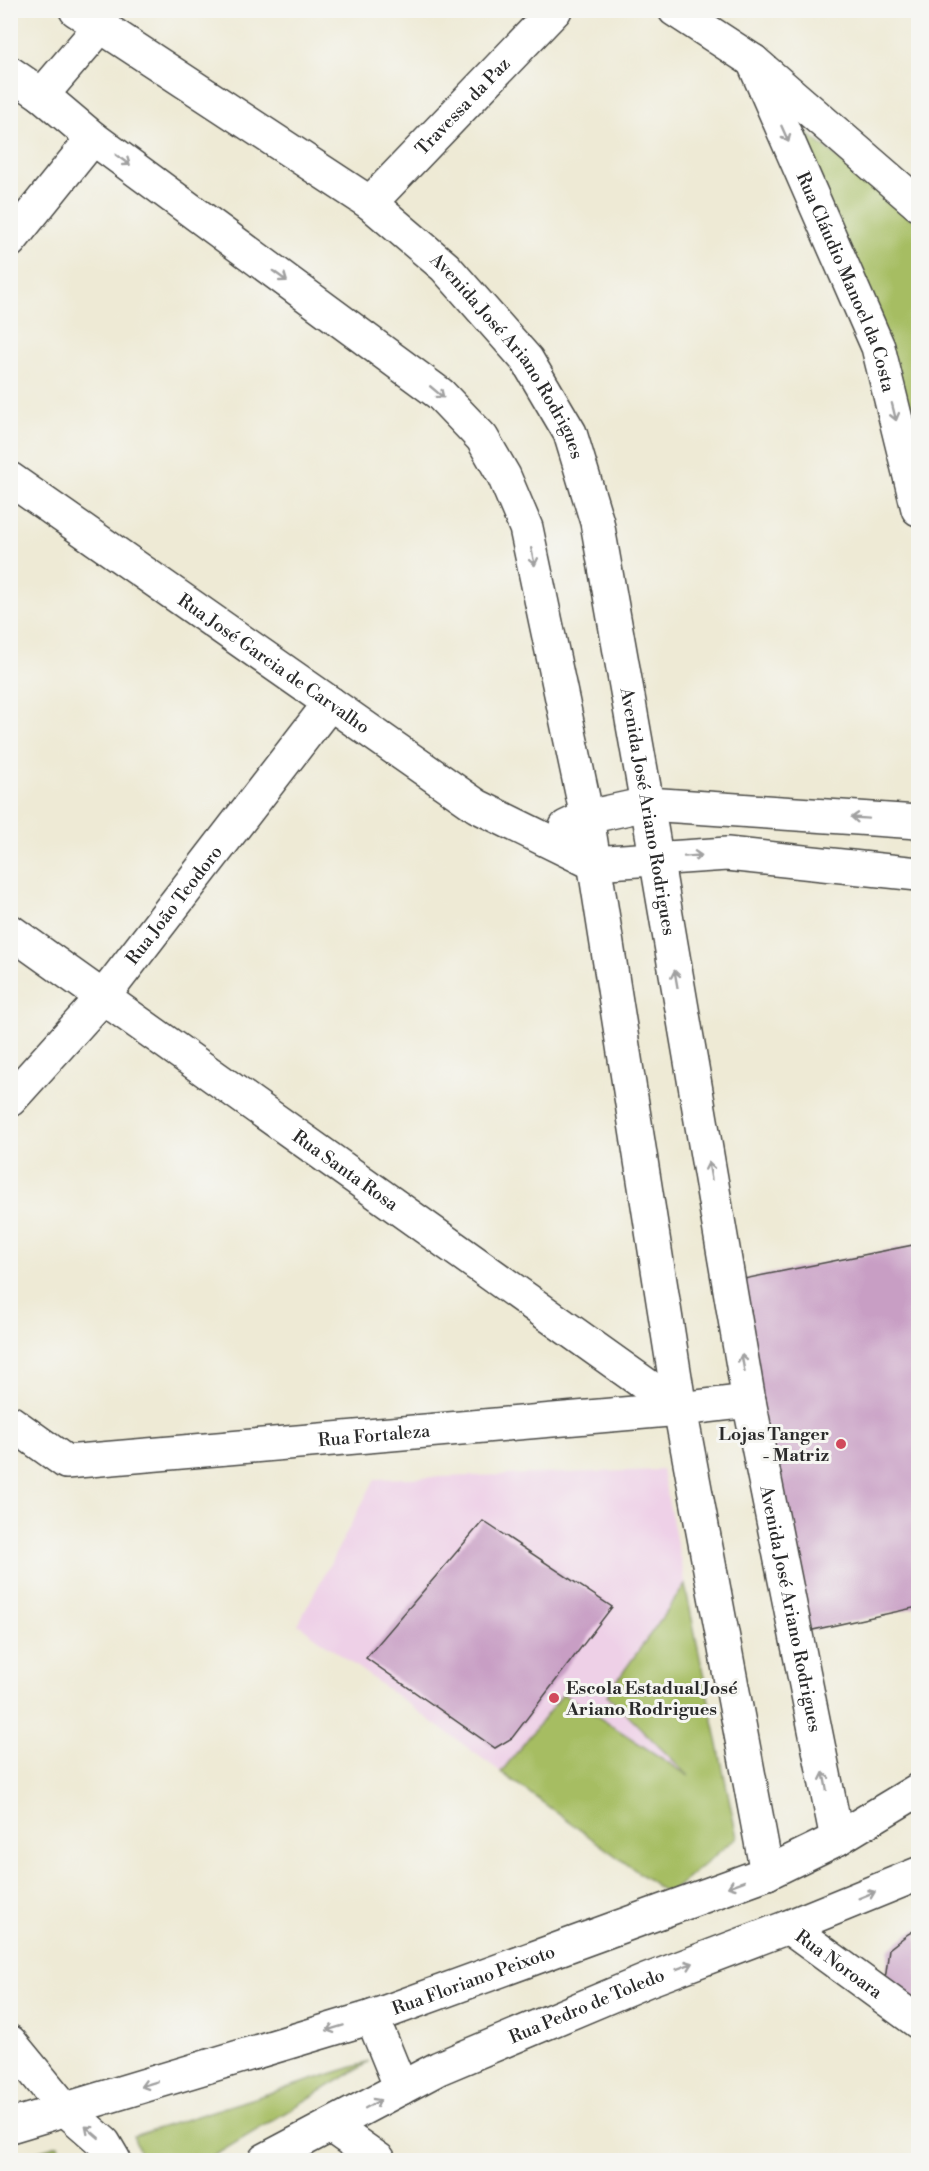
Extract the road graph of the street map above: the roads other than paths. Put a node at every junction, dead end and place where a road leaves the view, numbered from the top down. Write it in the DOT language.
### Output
graph roads {
  1 [pos="555,10"];
  2 [pos="675,10"];
  3 [pos="88,19"];
  4 [pos="753,61"];
  5 [pos="10,73"];
  6 [pos="42,95"];
  7 [pos="93,138"];
  8 [pos="370,202"];
  9 [pos="918,204"];
  10 [pos="10,242"];
  11 [pos="10,479"];
  12 [pos="918,509"];
  13 [pos="330,703"];
  14 [pos="647,804"];
  15 [pos="587,817"];
  16 [pos="918,822"];
  17 [pos="543,839"];
  18 [pos="656,859"];
  19 [pos="593,863"];
  20 [pos="918,874"];
  21 [pos="10,931"];
  22 [pos="103,997"];
  23 [pos="10,1100"];
  24 [pos="749,1401"];
  25 [pos="680,1409"];
  26 [pos="10,1422"];
  27 [pos="918,1790"];
  28 [pos="837,1839"];
  29 [pos="767,1873"];
  30 [pos="918,1874"];
  31 [pos="788,1927"];
  32 [pos="372,2017"];
  33 [pos="918,2022"];
  34 [pos="10,2042"];
  35 [pos="401,2088"];
  36 [pos="65,2109"];
  37 [pos="10,2126"];
  38 [pos="331,2126"];
  39 [pos="114,2160"];
  40 [pos="265,2160"];
  41 [pos="379,2160"];
  1 -- 8 [label="street, Travessa da Paz"];
  2 -- 4 [label="street"];
  3 -- 6 [label="street"];
  3 -- 8 [label="street, Avenida José Ariano Rodrigues"];
  4 -- 9 [label="street"];
  4 -- 12 [label="street, Rua Cláudio Manoel da Costa, one-way"];
  5 -- 6 [label="street"];
  6 -- 7 [label="street"];
  7 -- 10 [label="street"];
  7 -- 15 [label="street, one-way"];
  8 -- 14 [label="street, Avenida José Ariano Rodrigues"];
  11 -- 13 [label="street, Rua José Garcia de Carvalho"];
  13 -- 17 [label="street, Rua José Garcia de Carvalho"];
  13 -- 22 [label="street, Rua João Teodoro"];
  14 -- 15 [label="street"];
  16 -- 14 [label="street, one-way"];
  14 -- 18 [label="street, Avenida José Ariano Rodrigues"];
  15 -- 17 [label="street"];
  15 -- 19 [label="street"];
  17 -- 19 [label="street, Rua José Garcia de Carvalho"];
  18 -- 19 [label="street, Rua José Garcia de Carvalho"];
  18 -- 20 [label="street, Rua José Garcia de Carvalho, one-way"];
  24 -- 18 [label="street, Avenida José Ariano Rodrigues, one-way"];
  19 -- 25 [label="street"];
  21 -- 22 [label="street, Rua Santa Rosa"];
  22 -- 23 [label="street, Rua João Teodoro"];
  22 -- 25 [label="street, Rua Santa Rosa"];
  24 -- 25 [label="street, Rua Fortaleza"];
  28 -- 24 [label="street, Avenida José Ariano Rodrigues, one-way"];
  25 -- 26 [label="street, Rua Fortaleza"];
  25 -- 29 [label="street"];
  27 -- 28 [label="street, Rua Floriano Peixoto"];
  28 -- 29 [label="street, Rua Floriano Peixoto"];
  29 -- 32 [label="street, Rua Floriano Peixoto, one-way"];
  31 -- 30 [label="street, Rua Pedro de Toledo, one-way"];
  31 -- 33 [label="street, Rua Noroara"];
  35 -- 31 [label="street, Rua Pedro de Toledo, one-way"];
  32 -- 35 [label="street"];
  32 -- 36 [label="street, Rua Floriano Peixoto, one-way"];
  34 -- 36 [label="street"];
  38 -- 35 [label="street, Rua Pedro de Toledo, one-way"];
  36 -- 37 [label="street, Rua Floriano Peixoto"];
  39 -- 36 [label="street, one-way"];
  38 -- 40 [label="street, Rua Pedro de Toledo"];
  38 -- 41 [label="street"];
}
